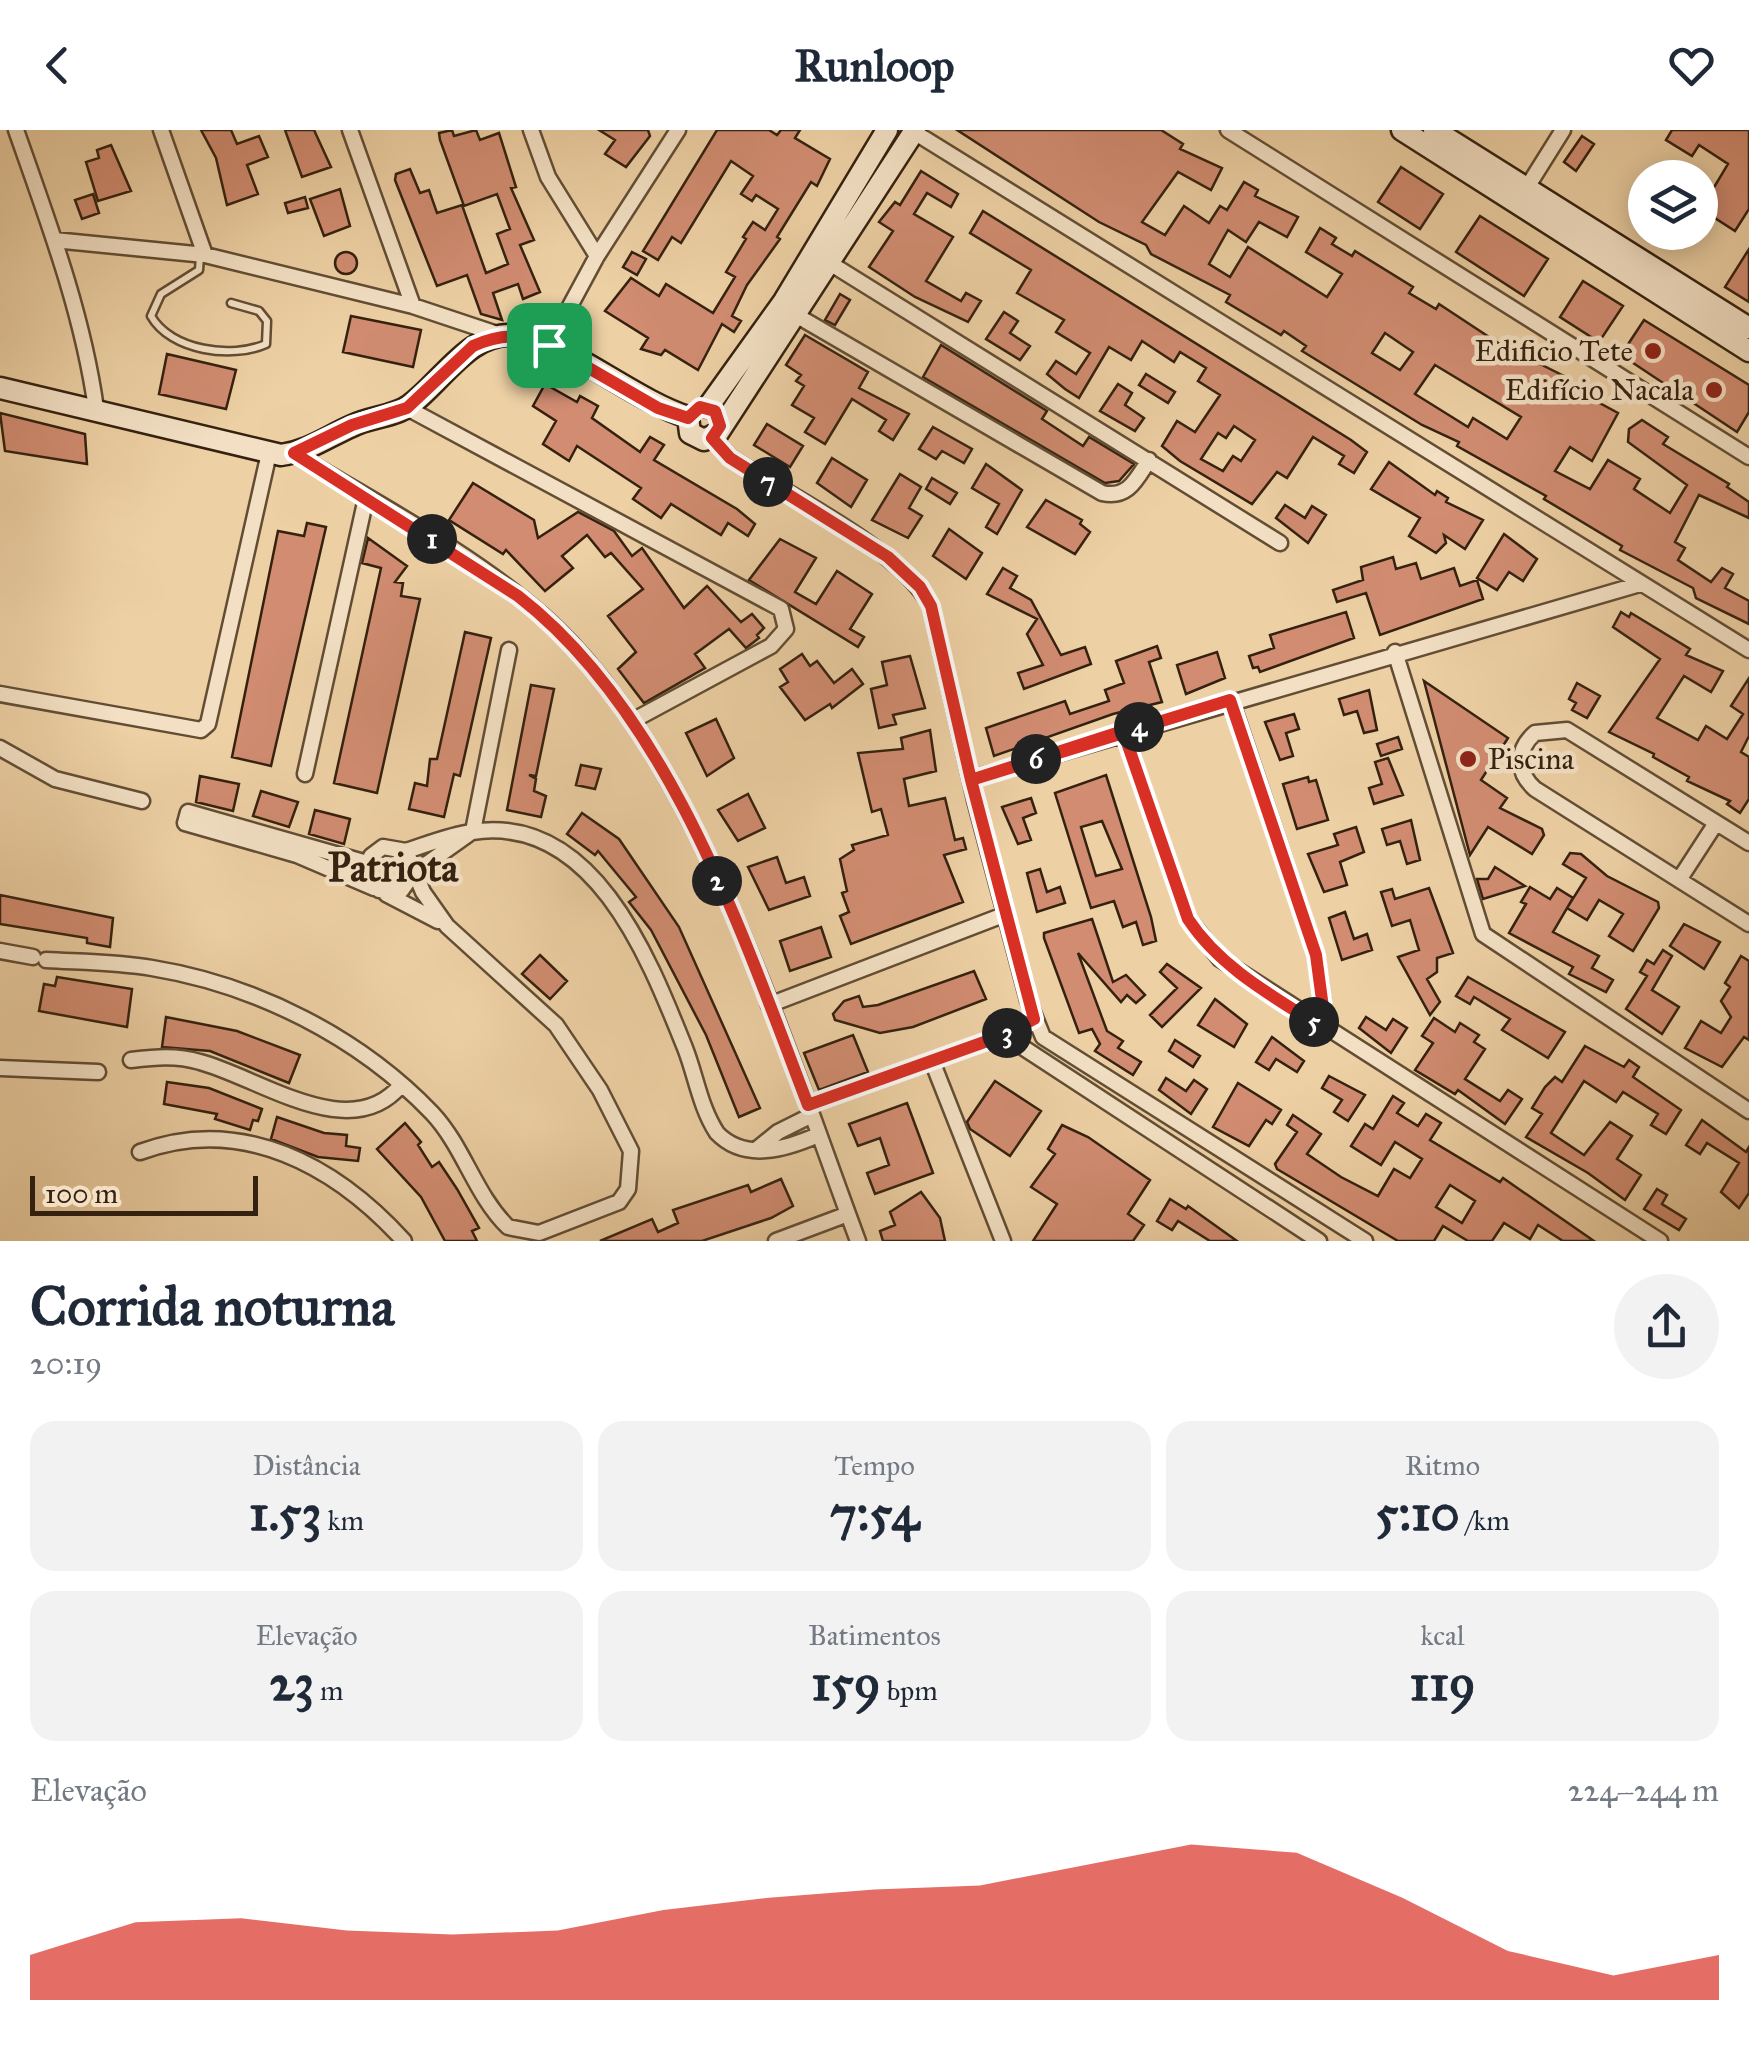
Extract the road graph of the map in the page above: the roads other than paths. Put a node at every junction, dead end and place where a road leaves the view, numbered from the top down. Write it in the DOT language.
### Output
graph roads {
  1 [pos="15,130"];
  2 [pos="161,130"];
  3 [pos="350,130"];
  4 [pos="531,130"];
  5 [pos="678,130"];
  6 [pos="887,130"];
  7 [pos="1228,130"];
  8 [pos="1402,130"];
  9 [pos="1434,130"];
  10 [pos="1563,130"];
  11 [pos="914,131"];
  12 [pos="0,134"];
  13 [pos="1526,190"];
  14 [pos="54,240"];
  15 [pos="202,255"];
  16 [pos="596,256"];
  17 [pos="828,262"];
  18 [pos="231,303"];
  19 [pos="413,306"];
  20 [pos="794,314"];
  21 [pos="1749,328"];
  22 [pos="501,335"];
  23 [pos="549,345"];
  24 [pos="1749,351"];
  25 [pos="0,388"];
  26 [pos="708,407"];
  27 [pos="407,408"];
  28 [pos="96,409"];
  29 [pos="688,418"];
  30 [pos="716,432"];
  31 [pos="269,453"];
  32 [pos="294,453"];
  33 [pos="1749,457"];
  34 [pos="1149,460"];
  35 [pos="366,498"];
  36 [pos="1280,543"];
  37 [pos="1640,584"];
  38 [pos="509,650"];
  39 [pos="1749,650"];
  40 [pos="1396,652"];
  41 [pos="0,694"];
  42 [pos="1230,700"];
  43 [pos="632,721"];
  44 [pos="1123,731"];
  45 [pos="0,748"];
  46 [pos="305,774"];
  47 [pos="971,780"];
  48 [pos="142,801"];
  49 [pos="1716,823"];
  50 [pos="473,832"];
  51 [pos="1749,843"];
  52 [pos="406,852"];
  53 [pos="368,864"];
  54 [pos="414,874"];
  55 [pos="1679,880"];
  56 [pos="382,892"];
  57 [pos="1006,914"];
  58 [pos="1749,924"];
  59 [pos="448,926"];
  60 [pos="0,951"];
  61 [pos="769,1005"];
  62 [pos="1034,1019"];
  63 [pos="1326,1030"];
  64 [pos="1004,1035"];
  65 [pos="131,1060"];
  66 [pos="932,1061"];
  67 [pos="0,1068"];
  68 [pos="98,1072"];
  69 [pos="401,1085"];
  70 [pos="810,1110"];
  71 [pos="1749,1111"];
  72 [pos="818,1135"];
  73 [pos="757,1149"];
  74 [pos="140,1152"];
  75 [pos="848,1214"];
  76 [pos="404,1241"];
  77 [pos="776,1241"];
  78 [pos="858,1241"];
  79 [pos="1003,1241"];
  80 [pos="1318,1241"];
  81 [pos="1365,1241"];
  82 [pos="1660,1241"];
  1 -- 12 [label="street"];
  1 -- 14 [label="street"];
  2 -- 15 [label="street"];
  3 -- 19 [label="street"];
  4 -- 16 [label="street"];
  5 -- 16 [label="street"];
  6 -- 26 [label="street"];
  7 -- 33 [label="street"];
  8 -- 24 [label="street"];
  9 -- 13 [label="street"];
  10 -- 13 [label="street"];
  11 -- 17 [label="street"];
  11 -- 37 [label="street"];
  13 -- 21 [label="street"];
  14 -- 15 [label="street"];
  14 -- 28 [label="street"];
  15 -- 18 [label="lane"];
  15 -- 19 [label="street"];
  16 -- 23 [label="street"];
  17 -- 20 [label="street"];
  17 -- 34 [label="street"];
  19 -- 22 [label="street"];
  20 -- 30 [label="street"];
  20 -- 34 [label="street"];
  22 -- 23 [label="street"];
  22 -- 27 [label="street"];
  23 -- 29 [label="street"];
  25 -- 28 [label="street"];
  26 -- 29 [label="street"];
  26 -- 30 [label="street"];
  27 -- 32 [label="street"];
  27 -- 43 [label="street"];
  28 -- 31 [label="street"];
  29 -- 30 [label="street"];
  30 -- 47 [label="street"];
  31 -- 32 [label="street"];
  31 -- 41 [label="street"];
  32 -- 35 [label="street"];
  34 -- 36 [label="street"];
  35 -- 43 [label="street"];
  35 -- 46 [label="street"];
  37 -- 39 [label="street"];
  37 -- 40 [label="street"];
  38 -- 50 [label="street"];
  40 -- 42 [label="street"];
  40 -- 71 [label="street"];
  42 -- 44 [label="street"];
  42 -- 63 [label="street"];
  43 -- 61 [label="street"];
  44 -- 47 [label="street"];
  44 -- 63 [label="street"];
  45 -- 48 [label="street"];
  47 -- 57 [label="street"];
  49 -- 51 [label="street"];
  49 -- 55 [label="street"];
  49 -- 55 [label="street"];
  50 -- 52 [label="street"];
  50 -- 54 [label="street"];
  50 -- 73 [label="street"];
  52 -- 53 [label="street"];
  52 -- 54 [label="street"];
  53 -- 56 [label="street"];
  53 -- 56 [label="street"];
  54 -- 56 [label="street"];
  54 -- 59 [label="street"];
  55 -- 58 [label="street"];
  56 -- 59 [label="street"];
  57 -- 61 [label="street"];
  57 -- 62 [label="street"];
  59 -- 69 [label="street"];
  60 -- 69 [label="street"];
  61 -- 70 [label="street"];
  62 -- 64 [label="street"];
  62 -- 81 [label="street"];
  63 -- 82 [label="street"];
  64 -- 66 [label="street"];
  64 -- 80 [label="street"];
  65 -- 69 [label="street"];
  66 -- 70 [label="street"];
  66 -- 79 [label="street"];
  67 -- 68 [label="street"];
  70 -- 72 [label="street"];
  70 -- 73 [label="street"];
  72 -- 73 [label="street"];
  72 -- 75 [label="street"];
  74 -- 76 [label="street"];
  75 -- 77 [label="street"];
  75 -- 78 [label="street"];
}
